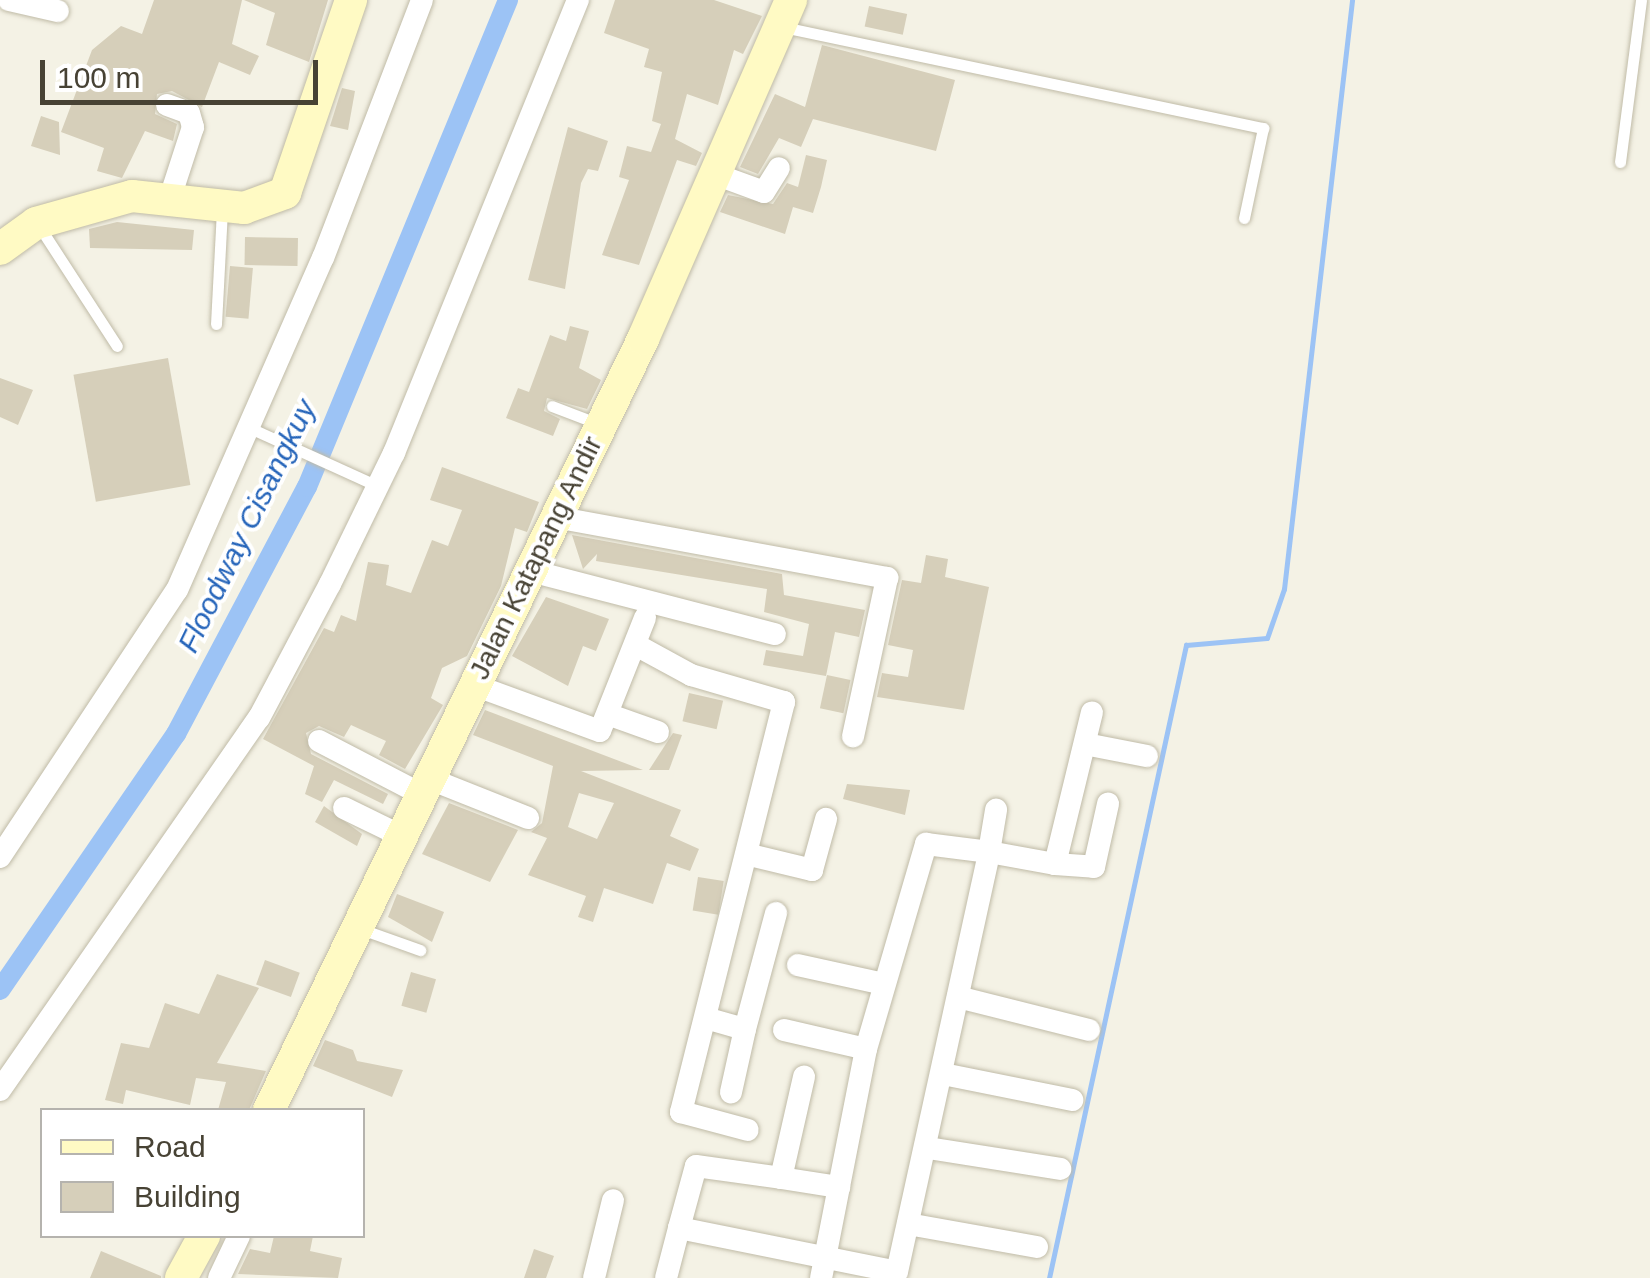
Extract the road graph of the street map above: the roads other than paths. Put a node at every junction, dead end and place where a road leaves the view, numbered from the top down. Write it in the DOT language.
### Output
graph roads {
  1 [pos="9,0"];
  2 [pos="352,0"];
  3 [pos="422,0"];
  4 [pos="578,0"];
  5 [pos="1642,0"];
  6 [pos="58,11"];
  7 [pos="785,13"];
  8 [pos="166,105"];
  9 [pos="1620,162"];
  10 [pos="779,168"];
  11 [pos="712,173"];
  12 [pos="169,200"];
  13 [pos="223,205"];
  14 [pos="1244,218"];
  15 [pos="36,222"];
  16 [pos="0,249"];
  17 [pos="216,324"];
  18 [pos="117,346"];
  19 [pos="552,406"];
  20 [pos="602,425"];
  21 [pos="250,428"];
  22 [pos="377,486"];
  23 [pos="555,517"];
  24 [pos="527,570"];
  25 [pos="645,618"];
  26 [pos="774,634"];
  27 [pos="636,645"];
  28 [pos="474,684"];
  29 [pos="1092,712"];
  30 [pos="610,714"];
  31 [pos="658,732"];
  32 [pos="853,736"];
  33 [pos="320,741"];
  34 [pos="1085,744"];
  35 [pos="1147,756"];
  36 [pos="421,784"];
  37 [pos="1108,804"];
  38 [pos="344,808"];
  39 [pos="996,810"];
  40 [pos="528,818"];
  41 [pos="826,820"];
  42 [pos="397,834"];
  43 [pos="989,852"];
  44 [pos="750,855"];
  45 [pos="0,857"];
  46 [pos="1055,864"];
  47 [pos="776,914"];
  48 [pos="353,925"];
  49 [pos="420,950"];
  50 [pos="798,965"];
  51 [pos="880,984"];
  52 [pos="958,997"];
  53 [pos="709,1019"];
  54 [pos="745,1028"];
  55 [pos="784,1030"];
  56 [pos="1089,1030"];
  57 [pos="866,1050"];
  58 [pos="943,1074"];
  59 [pos="804,1076"];
  60 [pos="0,1090"];
  61 [pos="731,1092"];
  62 [pos="1072,1100"];
  63 [pos="271,1108"];
  64 [pos="748,1130"];
  65 [pos="928,1148"];
  66 [pos="1060,1170"];
  67 [pos="781,1178"];
  68 [pos="839,1187"];
  69 [pos="614,1200"];
  70 [pos="908,1224"];
  71 [pos="679,1228"];
  72 [pos="203,1238"];
  73 [pos="238,1238"];
  74 [pos="1037,1247"];
  75 [pos="824,1267"];
  76 [pos="896,1275"];
  77 [pos="181,1278"];
  78 [pos="219,1278"];
  79 [pos="594,1278"];
  80 [pos="666,1278"];
  1 -- 6 [label="street"];
  2 -- 13 [label="street"];
  3 -- 21 [label="street"];
  4 -- 22 [label="street"];
  5 -- 9 [label="lane"];
  7 -- 11 [label="street, Jalan Katapang Andir"];
  7 -- 14 [label="lane"];
  8 -- 12 [label="street"];
  10 -- 11 [label="street"];
  11 -- 20 [label="street, Jalan Katapang Andir"];
  12 -- 13 [label="street"];
  12 -- 15 [label="street"];
  13 -- 17 [label="lane"];
  15 -- 16 [label="street"];
  15 -- 18 [label="lane"];
  19 -- 20 [label="lane"];
  20 -- 23 [label="street, Jalan Katapang Andir"];
  21 -- 22 [label="lane"];
  21 -- 45 [label="street"];
  22 -- 60 [label="street"];
  23 -- 24 [label="street, Jalan Katapang Andir"];
  23 -- 32 [label="street"];
  24 -- 26 [label="street"];
  24 -- 28 [label="street, Jalan Katapang Andir"];
  25 -- 27 [label="street"];
  27 -- 30 [label="street"];
  27 -- 44 [label="street"];
  28 -- 30 [label="street"];
  28 -- 36 [label="street, Jalan Katapang Andir"];
  29 -- 34 [label="street"];
  30 -- 31 [label="street"];
  33 -- 36 [label="street"];
  34 -- 35 [label="street"];
  34 -- 46 [label="street"];
  36 -- 40 [label="street"];
  36 -- 42 [label="street, Jalan Katapang Andir"];
  37 -- 46 [label="street"];
  38 -- 42 [label="street"];
  39 -- 43 [label="street"];
  41 -- 44 [label="street"];
  42 -- 48 [label="street, Jalan Katapang Andir"];
  43 -- 46 [label="street"];
  43 -- 51 [label="street"];
  43 -- 52 [label="street"];
  44 -- 53 [label="street"];
  47 -- 54 [label="street"];
  48 -- 49 [label="lane"];
  48 -- 63 [label="street, Jalan Katapang Andir"];
  50 -- 51 [label="street"];
  51 -- 57 [label="street"];
  52 -- 56 [label="street"];
  52 -- 58 [label="street"];
  53 -- 54 [label="street"];
  53 -- 64 [label="street"];
  54 -- 61 [label="street"];
  55 -- 57 [label="street"];
  57 -- 68 [label="street"];
  58 -- 62 [label="street"];
  58 -- 65 [label="street"];
  59 -- 67 [label="street"];
  65 -- 66 [label="street"];
  65 -- 70 [label="street"];
  67 -- 68 [label="street"];
  67 -- 71 [label="street"];
  68 -- 75 [label="street"];
  69 -- 79 [label="street"];
  70 -- 74 [label="street"];
  70 -- 76 [label="street"];
  71 -- 75 [label="street"];
  71 -- 80 [label="street"];
  72 -- 77 [label="street"];
  73 -- 78 [label="street"];
  75 -- 76 [label="street"];
}
